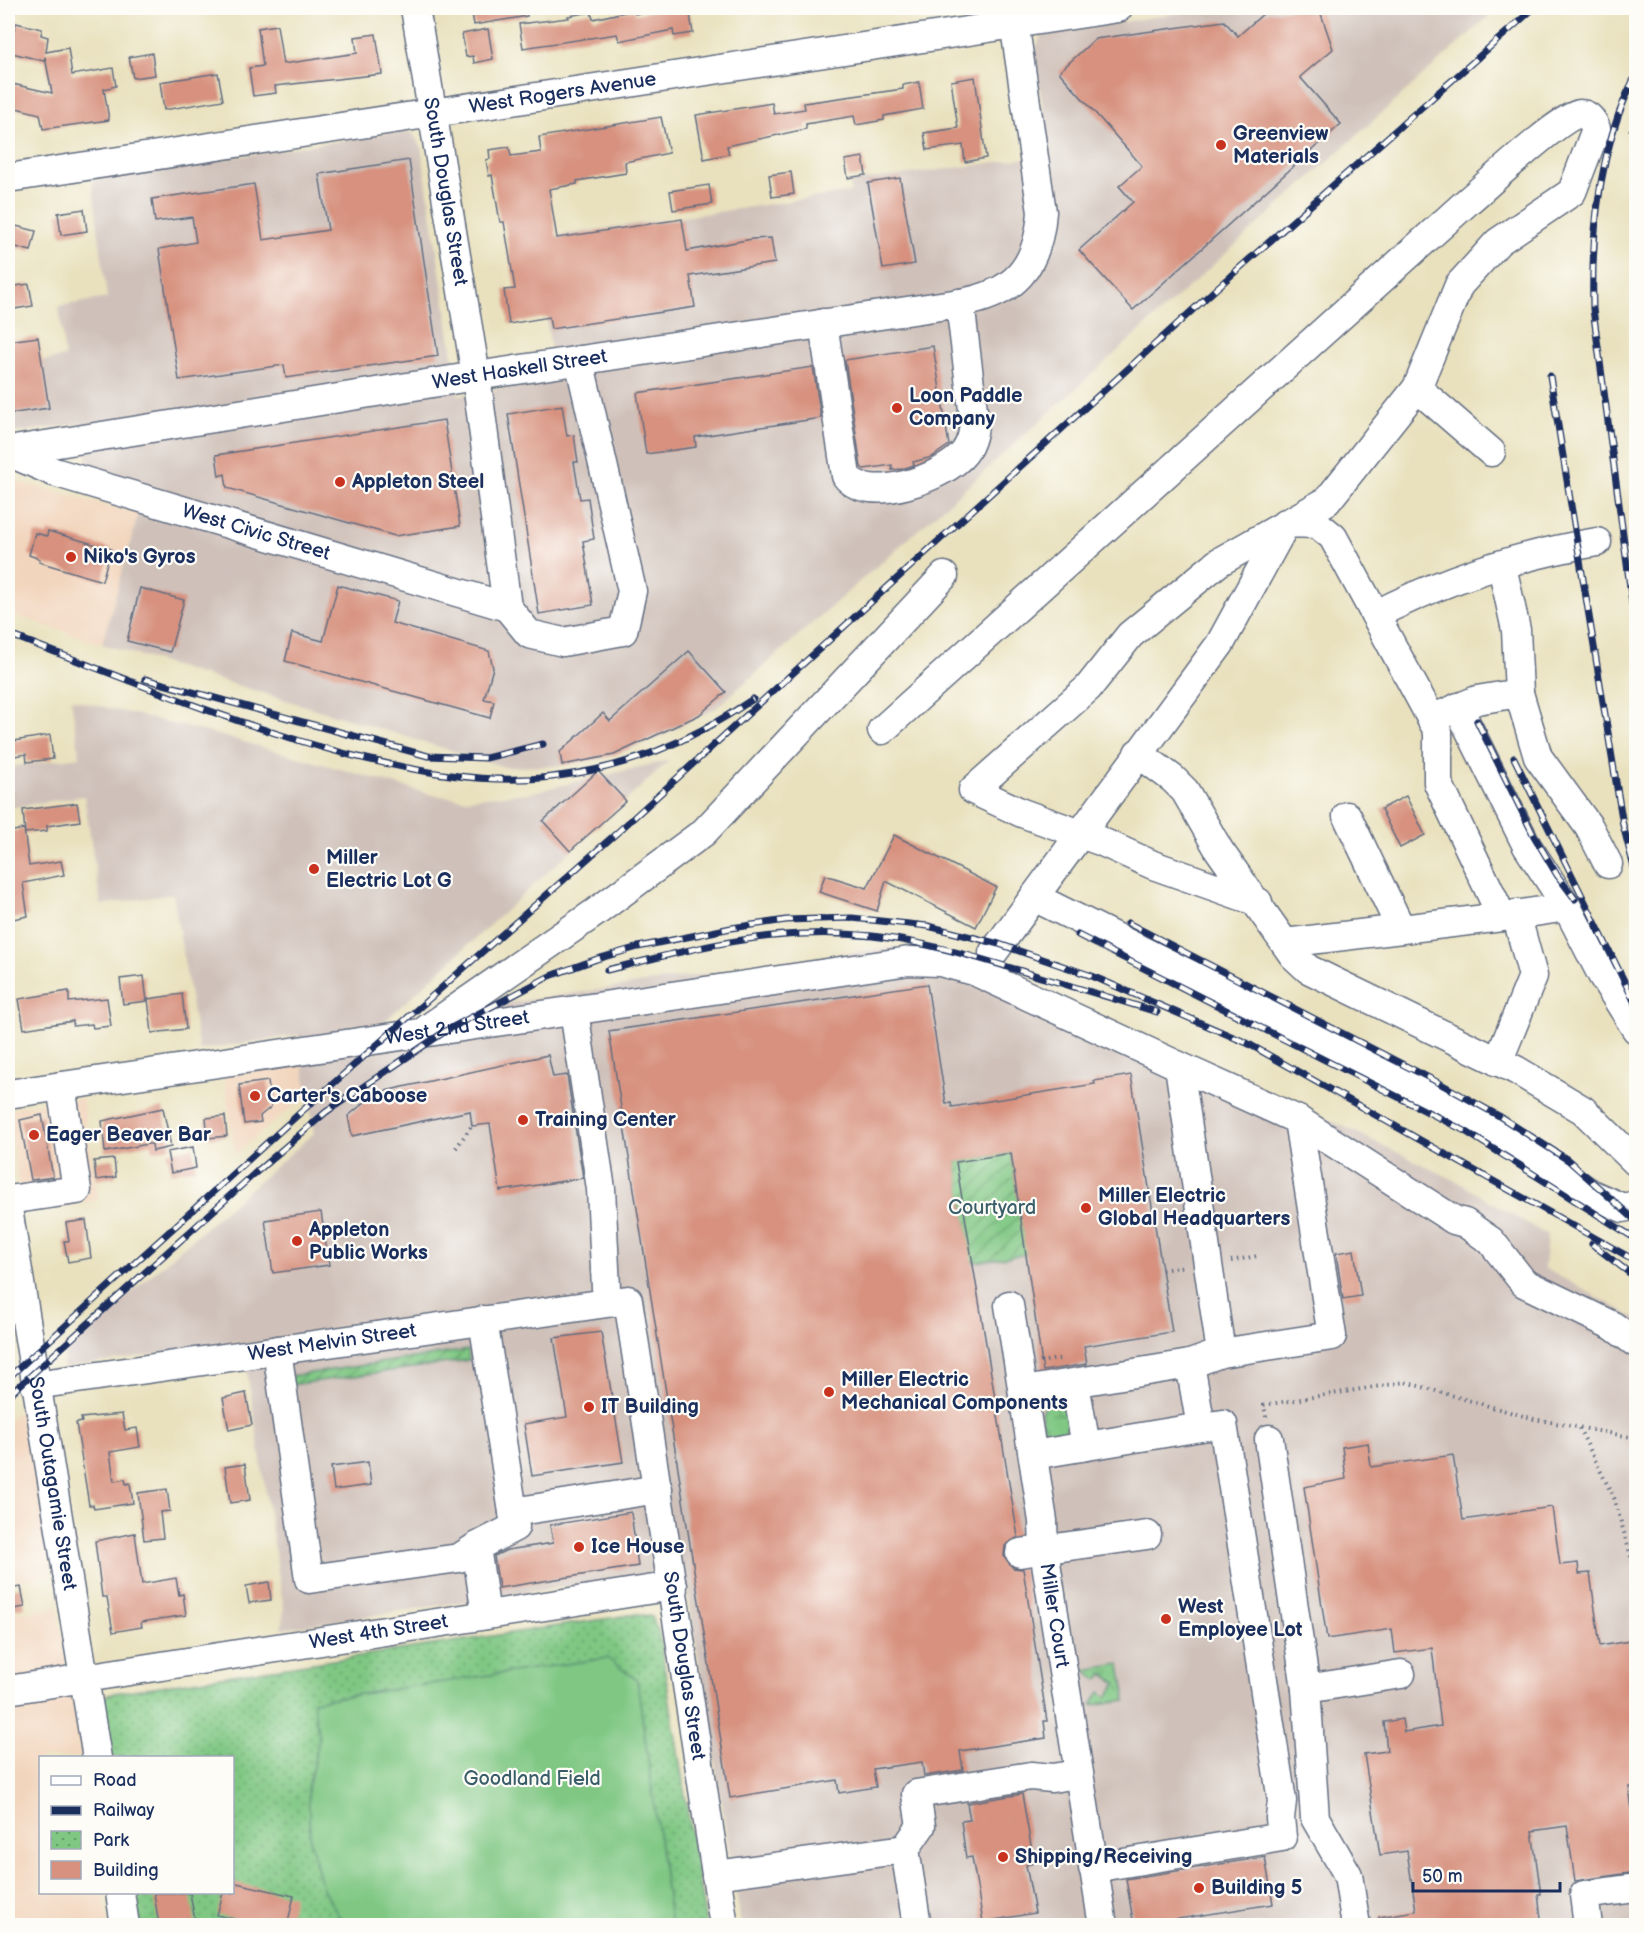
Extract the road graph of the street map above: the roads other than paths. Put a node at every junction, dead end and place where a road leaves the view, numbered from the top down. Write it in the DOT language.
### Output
graph roads {
  1 [pos="415,8"];
  2 [pos="1118,8"];
  3 [pos="1013,15"];
  4 [pos="432,112"];
  5 [pos="8,178"];
  6 [pos="960,303"];
  7 [pos="823,323"];
  8 [pos="579,360"];
  9 [pos="476,376"];
  10 [pos="1417,388"];
  11 [pos="8,452"];
  12 [pos="1491,452"];
  13 [pos="1286,523"];
  14 [pos="1597,542"];
  15 [pos="1502,566"];
  16 [pos="944,576"];
  17 [pos="507,607"];
  18 [pos="1375,615"];
  19 [pos="1519,693"];
  20 [pos="1458,707"];
  21 [pos="1431,718"];
  22 [pos="882,730"];
  23 [pos="1138,753"];
  24 [pos="1347,816"];
  25 [pos="1080,834"];
  26 [pos="1608,864"];
  27 [pos="1034,897"];
  28 [pos="1258,902"];
  29 [pos="1567,907"];
  30 [pos="1509,915"];
  31 [pos="1401,929"];
  32 [pos="1285,943"];
  33 [pos="993,953"];
  34 [pos="574,1011"];
  35 [pos="1636,1029"];
  36 [pos="418,1035"];
  37 [pos="1498,1062"];
  38 [pos="1179,1066"];
  39 [pos="62,1086"];
  40 [pos="8,1094"];
  41 [pos="1298,1120"];
  42 [pos="1636,1162"];
  43 [pos="8,1200"];
  44 [pos="1636,1205"];
  45 [pos="8,1209"];
  46 [pos="617,1294"];
  47 [pos="1010,1305"];
  48 [pos="483,1320"];
  49 [pos="16,1324"];
  50 [pos="1636,1343"];
  51 [pos="277,1350"];
  52 [pos="1221,1353"];
  53 [pos="1190,1364"];
  54 [pos="1075,1383"];
  55 [pos="35,1385"];
  56 [pos="1023,1392"];
  57 [pos="1201,1427"];
  58 [pos="1269,1439"];
  59 [pos="1086,1446"];
  60 [pos="1033,1455"];
  61 [pos="658,1489"];
  62 [pos="513,1512"];
  63 [pos="1147,1535"];
  64 [pos="476,1547"];
  65 [pos="1032,1551"];
  66 [pos="674,1586"];
  67 [pos="486,1615"];
  68 [pos="1401,1674"];
  69 [pos="83,1677"];
  70 [pos="1306,1689"];
  71 [pos="8,1690"];
  72 [pos="97,1756"];
  73 [pos="1078,1773"];
  74 [pos="904,1849"];
  75 [pos="1093,1868"];
  76 [pos="716,1875"];
  77 [pos="1636,1888"];
  78 [pos="120,1894"];
  79 [pos="125,1926"];
  80 [pos="724,1926"];
  81 [pos="917,1926"];
  82 [pos="1103,1926"];
  83 [pos="1356,1926"];
  84 [pos="1588,1926"];
  1 -- 4 [label="street, South Douglas Street"];
  2 -- 3 [label="street, West Rogers Avenue"];
  3 -- 4 [label="street, West Rogers Avenue"];
  3 -- 6 [label="street, West Haskell Street"];
  4 -- 5 [label="street, West Rogers Avenue"];
  4 -- 9 [label="street, South Douglas Street"];
  6 -- 7 [label="street, West Haskell Street"];
  6 -- 7 [label="street"];
  7 -- 8 [label="street, West Haskell Street"];
  8 -- 9 [label="street, West Haskell Street"];
  8 -- 17 [label="street"];
  9 -- 11 [label="street, West Haskell Street"];
  9 -- 17 [label="street, South Douglas Street"];
  10 -- 12 [label="street"];
  10 -- 13 [label="street"];
  10 -- 22 [label="street"];
  11 -- 17 [label="street, West Civic Street"];
  13 -- 18 [label="street"];
  13 -- 23 [label="street"];
  13 -- 25 [label="street"];
  14 -- 15 [label="street"];
  15 -- 18 [label="street"];
  15 -- 19 [label="street"];
  16 -- 36 [label="street"];
  18 -- 21 [label="street"];
  19 -- 20 [label="street"];
  19 -- 26 [label="street"];
  20 -- 21 [label="street"];
  20 -- 29 [label="street"];
  21 -- 30 [label="street"];
  23 -- 25 [label="street"];
  23 -- 28 [label="street"];
  24 -- 31 [label="street"];
  25 -- 27 [label="street"];
  25 -- 28 [label="street"];
  27 -- 33 [label="street"];
  27 -- 44 [label="street"];
  28 -- 32 [label="street"];
  29 -- 30 [label="street"];
  29 -- 35 [label="street"];
  30 -- 31 [label="street"];
  30 -- 37 [label="street"];
  31 -- 32 [label="street"];
  32 -- 37 [label="street"];
  34 -- 36 [label="street, West 2nd Street"];
  34 -- 38 [label="street, West 2nd Street"];
  34 -- 46 [label="street, South Douglas Street"];
  36 -- 39 [label="street, West 2nd Street"];
  37 -- 42 [label="street"];
  38 -- 41 [label="street, West 2nd Street"];
  38 -- 52 [label="street"];
  39 -- 40 [label="street, West 2nd Street"];
  39 -- 43 [label="street"];
  41 -- 50 [label="street, West 2nd Street"];
  41 -- 52 [label="street"];
  45 -- 49 [label="street, South Outagamie Street"];
  46 -- 48 [label="street, West Melvin Street"];
  46 -- 61 [label="street, South Douglas Street"];
  47 -- 56 [label="street, Miller Court"];
  48 -- 51 [label="street, West Melvin Street"];
  48 -- 62 [label="street"];
  49 -- 55 [label="street, South Outagamie Street"];
  51 -- 55 [label="street, West Melvin Street"];
  51 -- 64 [label="street"];
  52 -- 53 [label="street"];
  53 -- 54 [label="street"];
  53 -- 57 [label="street"];
  54 -- 56 [label="street"];
  54 -- 59 [label="street"];
  55 -- 69 [label="street, South Outagamie Street"];
  56 -- 60 [label="street, Miller Court"];
  57 -- 59 [label="street"];
  57 -- 75 [label="street"];
  58 -- 70 [label="street"];
  59 -- 60 [label="street"];
  60 -- 65 [label="street, Miller Court"];
  61 -- 62 [label="street"];
  61 -- 66 [label="street, South Douglas Street"];
  62 -- 64 [label="street"];
  63 -- 65 [label="street"];
  64 -- 67 [label="street"];
  65 -- 73 [label="street, Miller Court"];
  66 -- 67 [label="street, West 4th Street"];
  66 -- 76 [label="street, South Douglas Street"];
  67 -- 69 [label="street, West 4th Street"];
  68 -- 70 [label="street"];
  69 -- 71 [label="street, West 4th Street"];
  69 -- 72 [label="street, South Outagamie Street"];
  70 -- 83 [label="street"];
  73 -- 74 [label="street"];
  73 -- 75 [label="street, Miller Court"];
  74 -- 76 [label="street"];
  74 -- 81 [label="street"];
  75 -- 82 [label="street, Miller Court"];
  76 -- 80 [label="street, South Douglas Street"];
  77 -- 84 [label="street"];
  78 -- 79 [label="street"];
}
